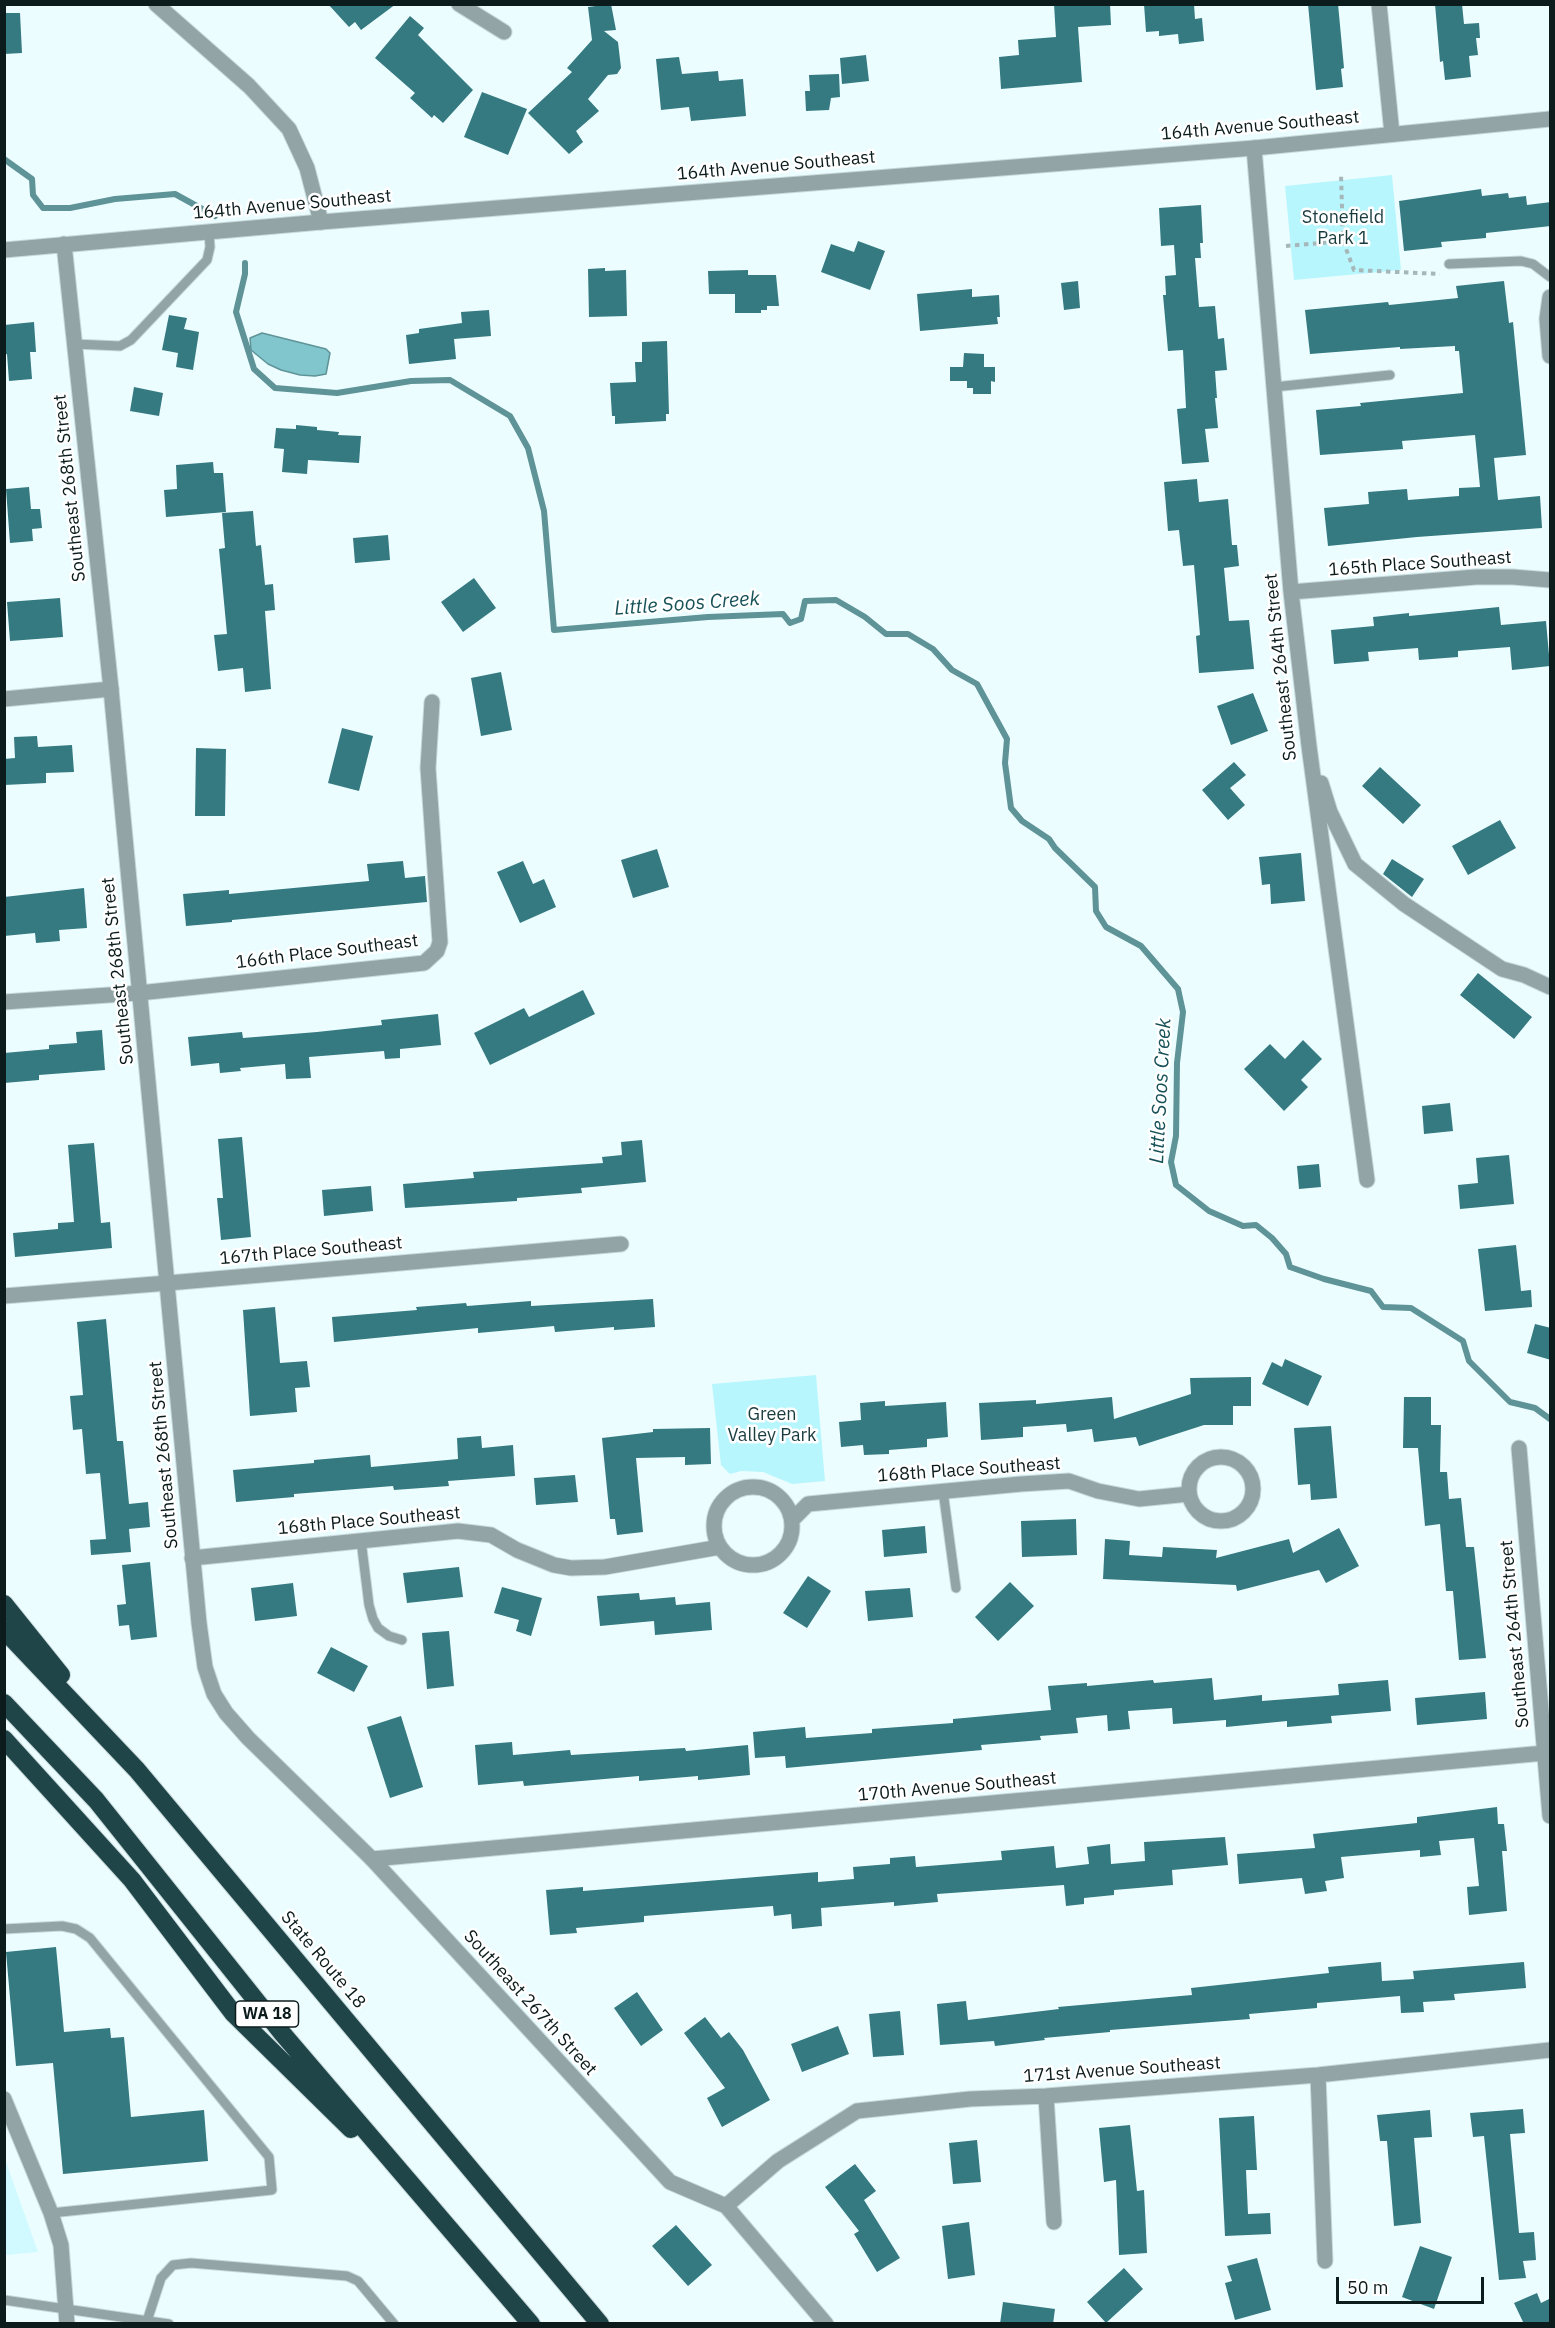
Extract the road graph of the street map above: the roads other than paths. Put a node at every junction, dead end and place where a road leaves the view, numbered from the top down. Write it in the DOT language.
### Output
graph roads {
  1 [pos="156,4"];
  2 [pos="459,4"];
  3 [pos="1379,4"];
  4 [pos="504,32"];
  5 [pos="1551,119"];
  6 [pos="1392,134"];
  7 [pos="1254,148"];
  8 [pos="321,222"];
  9 [pos="209,232"];
  10 [pos="64,244"];
  11 [pos="4,250"];
  12 [pos="1449,264"];
  13 [pos="1551,277"];
  14 [pos="1551,297"];
  15 [pos="75,344"];
  16 [pos="1551,356"];
  17 [pos="1390,375"];
  18 [pos="1274,387"];
  19 [pos="1551,580"];
  20 [pos="1291,592"];
  21 [pos="111,689"];
  22 [pos="4,699"];
  23 [pos="432,702"];
  24 [pos="1309,746"];
  25 [pos="1551,987"];
  26 [pos="139,993"];
  27 [pos="4,1002"];
  28 [pos="1366,1180"];
  29 [pos="621,1244"];
  30 [pos="168,1283"];
  31 [pos="4,1296"];
  32 [pos="1519,1448"];
  33 [pos="943,1491"];
  34 [pos="1189,1494"];
  35 [pos="792,1520"];
  36 [pos="361,1540"];
  37 [pos="720,1547"];
  38 [pos="192,1557"];
  39 [pos="956,1588"];
  40 [pos="4,1604"];
  41 [pos="4,1630"];
  42 [pos="402,1640"];
  43 [pos="214,1694"];
  44 [pos="4,1703"];
  45 [pos="4,1738"];
  46 [pos="1545,1753"];
  47 [pos="137,1770"];
  48 [pos="1551,1816"];
  49 [pos="372,1859"];
  50 [pos="4,1929"];
  51 [pos="1551,2050"];
  52 [pos="1318,2075"];
  53 [pos="1046,2096"];
  54 [pos="4,2099"];
  55 [pos="726,2206"];
  56 [pos="51,2213"];
  57 [pos="1054,2222"];
  58 [pos="452,2230"];
  59 [pos="1324,2261"];
  60 [pos="4,2300"];
  61 [pos="67,2316"];
  62 [pos="147,2320"];
  63 [pos="169,2324"];
  64 [pos="394,2324"];
  65 [pos="531,2324"];
  66 [pos="600,2324"];
  67 [pos="826,2324"];
  1 -- 8 [label="street"];
  2 -- 4 [label="street"];
  3 -- 6 [label="street"];
  5 -- 6 [label="street, 164th Avenue Southeast"];
  6 -- 7 [label="street, 164th Avenue Southeast"];
  7 -- 8 [label="street, 164th Avenue Southeast"];
  7 -- 18 [label="street, Southeast 264th Street"];
  8 -- 9 [label="street, 164th Avenue Southeast"];
  9 -- 10 [label="street, 164th Avenue Southeast"];
  9 -- 15 [label="lane"];
  10 -- 11 [label="street, 164th Avenue Southeast"];
  10 -- 15 [label="street, Southeast 268th Street"];
  12 -- 13 [label="lane"];
  14 -- 16 [label="street"];
  15 -- 21 [label="street, Southeast 268th Street"];
  17 -- 18 [label="lane"];
  18 -- 20 [label="street, Southeast 264th Street"];
  19 -- 20 [label="street, 165th Place Southeast"];
  20 -- 24 [label="street, Southeast 264th Street"];
  21 -- 22 [label="street"];
  21 -- 26 [label="street, Southeast 268th Street"];
  23 -- 26 [label="street, 166th Place Southeast"];
  24 -- 25 [label="street"];
  24 -- 28 [label="street, Southeast 264th Street"];
  26 -- 27 [label="street, 166th Place Southeast"];
  26 -- 30 [label="street, Southeast 268th Street"];
  29 -- 30 [label="street, 167th Place Southeast"];
  30 -- 31 [label="street, 167th Place Southeast"];
  30 -- 38 [label="street, Southeast 268th Street"];
  32 -- 46 [label="street, Southeast 264th Street"];
  33 -- 34 [label="street, 168th Place Southeast"];
  33 -- 35 [label="street, 168th Place Southeast"];
  33 -- 39 [label="lane"];
  34 -- 34 [label="street"];
  35 -- 37 [label="street"];
  35 -- 37 [label="street"];
  36 -- 37 [label="street, 168th Place Southeast"];
  36 -- 38 [label="street, 168th Place Southeast"];
  36 -- 42 [label="lane"];
  38 -- 43 [label="street, Southeast 268th Street"];
  40 -- 47 [label="highway"];
  41 -- 47 [label="highway, State Route 18 / WA 18"];
  43 -- 49 [label="street, Southeast 267th Street"];
  44 -- 58 [label="highway, WA 18"];
  45 -- 58 [label="highway"];
  46 -- 48 [label="street, Southeast 264th Street"];
  46 -- 49 [label="street, 170th Avenue Southeast"];
  47 -- 66 [label="highway, State Route 18 / WA 18"];
  49 -- 55 [label="street, Southeast 267th Street"];
  50 -- 56 [label="lane"];
  51 -- 52 [label="street, 171st Avenue Southeast"];
  52 -- 53 [label="street, 171st Avenue Southeast"];
  52 -- 59 [label="street"];
  53 -- 55 [label="street, 171st Avenue Southeast"];
  53 -- 57 [label="street"];
  54 -- 56 [label="street"];
  55 -- 67 [label="street, Southeast 267th Street"];
  56 -- 61 [label="street"];
  58 -- 65 [label="highway, WA 18"];
  60 -- 61 [label="lane"];
  61 -- 62 [label="lane"];
  62 -- 63 [label="lane"];
  62 -- 64 [label="lane"];
}
